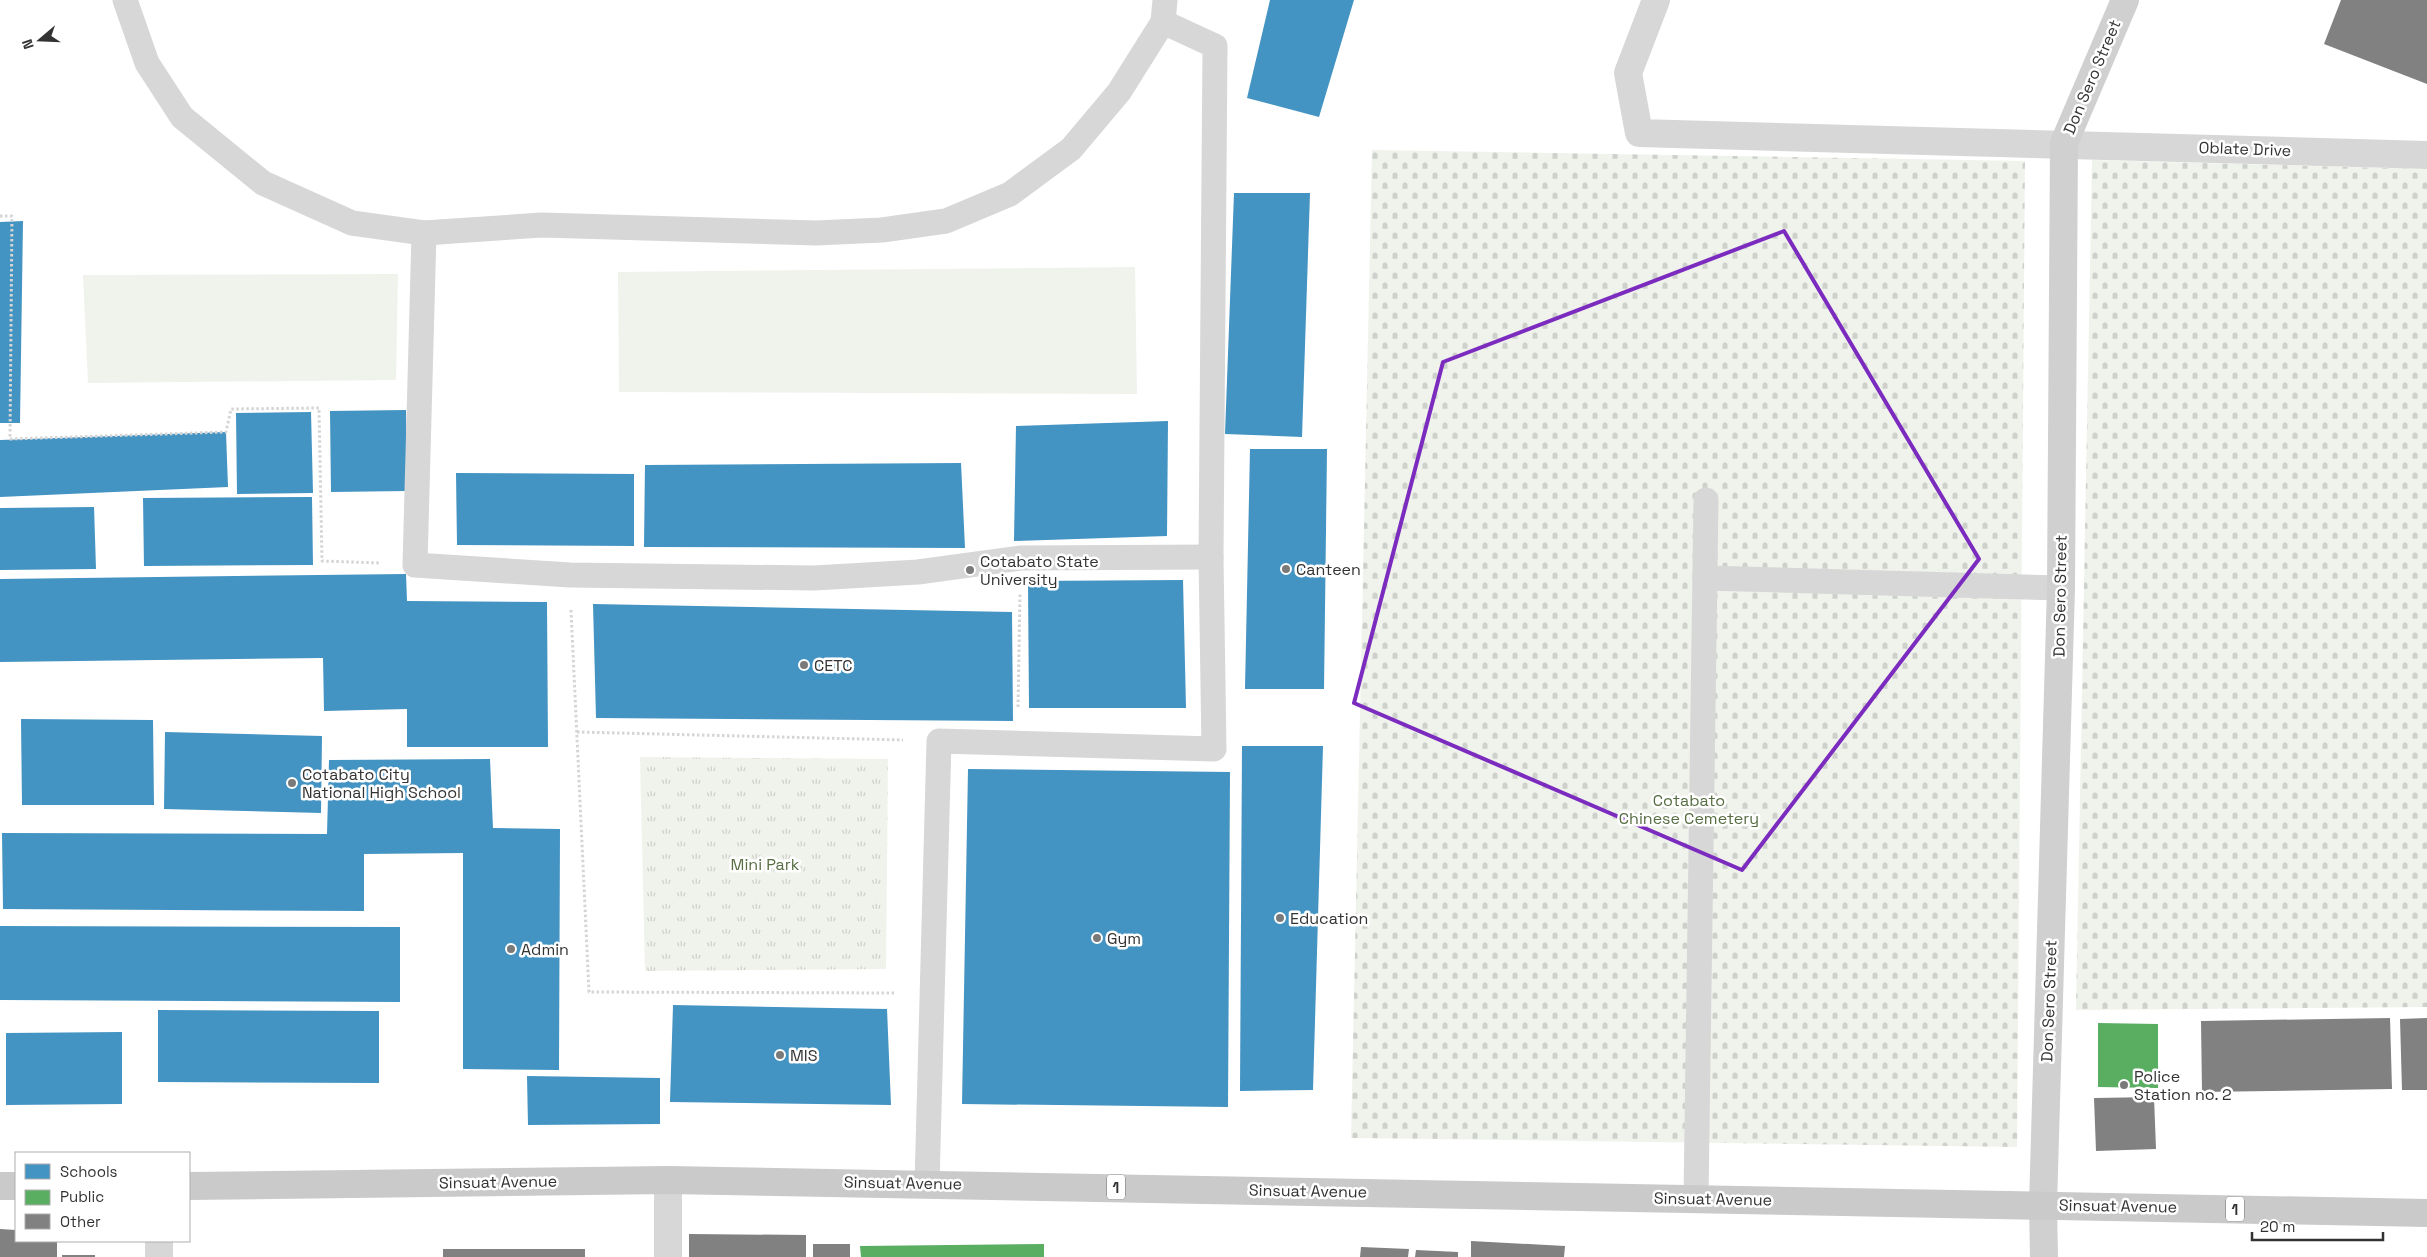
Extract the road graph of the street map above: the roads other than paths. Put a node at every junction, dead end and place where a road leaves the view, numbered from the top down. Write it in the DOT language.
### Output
graph roads {
  1 [pos="125,0"];
  2 [pos="1656,0"];
  3 [pos="2125,0"];
  4 [pos="1164,11"];
  5 [pos="2064,143"];
  6 [pos="2427,155"];
  7 [pos="424,233"];
  8 [pos="1706,500"];
  9 [pos="1211,557"];
  10 [pos="1705,578"];
  11 [pos="2061,588"];
  12 [pos="668,1180"];
  13 [pos="927,1184"];
  14 [pos="0,1186"];
  15 [pos="15,1186"];
  16 [pos="190,1186"];
  17 [pos="1696,1198"];
  18 [pos="2043,1204"];
  19 [pos="2427,1214"];
  20 [pos="159,1242"];
  21 [pos="159,1257"];
  22 [pos="668,1257"];
  23 [pos="2044,1257"];
  1 -- 7 [label="lane"];
  2 -- 5 [label="street, Oblate Drive"];
  3 -- 5 [label="main road, Don Sero Street"];
  4 -- 7 [label="lane"];
  4 -- 9 [label="lane"];
  5 -- 6 [label="street, Oblate Drive"];
  5 -- 11 [label="main road, Don Sero Street"];
  7 -- 9 [label="lane"];
  8 -- 10 [label="lane"];
  9 -- 13 [label="lane"];
  10 -- 11 [label="lane"];
  10 -- 17 [label="lane"];
  11 -- 18 [label="main road, Don Sero Street"];
  12 -- 13 [label="main road, Sinsuat Avenue / 1"];
  12 -- 16 [label="main road, Sinsuat Avenue / 1"];
  12 -- 22 [label="street"];
  13 -- 17 [label="main road, Sinsuat Avenue / 1"];
  14 -- 15 [label="main road"];
  17 -- 18 [label="main road, Sinsuat Avenue / 1"];
  18 -- 19 [label="main road, Sinsuat Avenue / 1"];
  18 -- 23 [label="main road, Don Sero Street"];
  20 -- 21 [label="street"];
}
